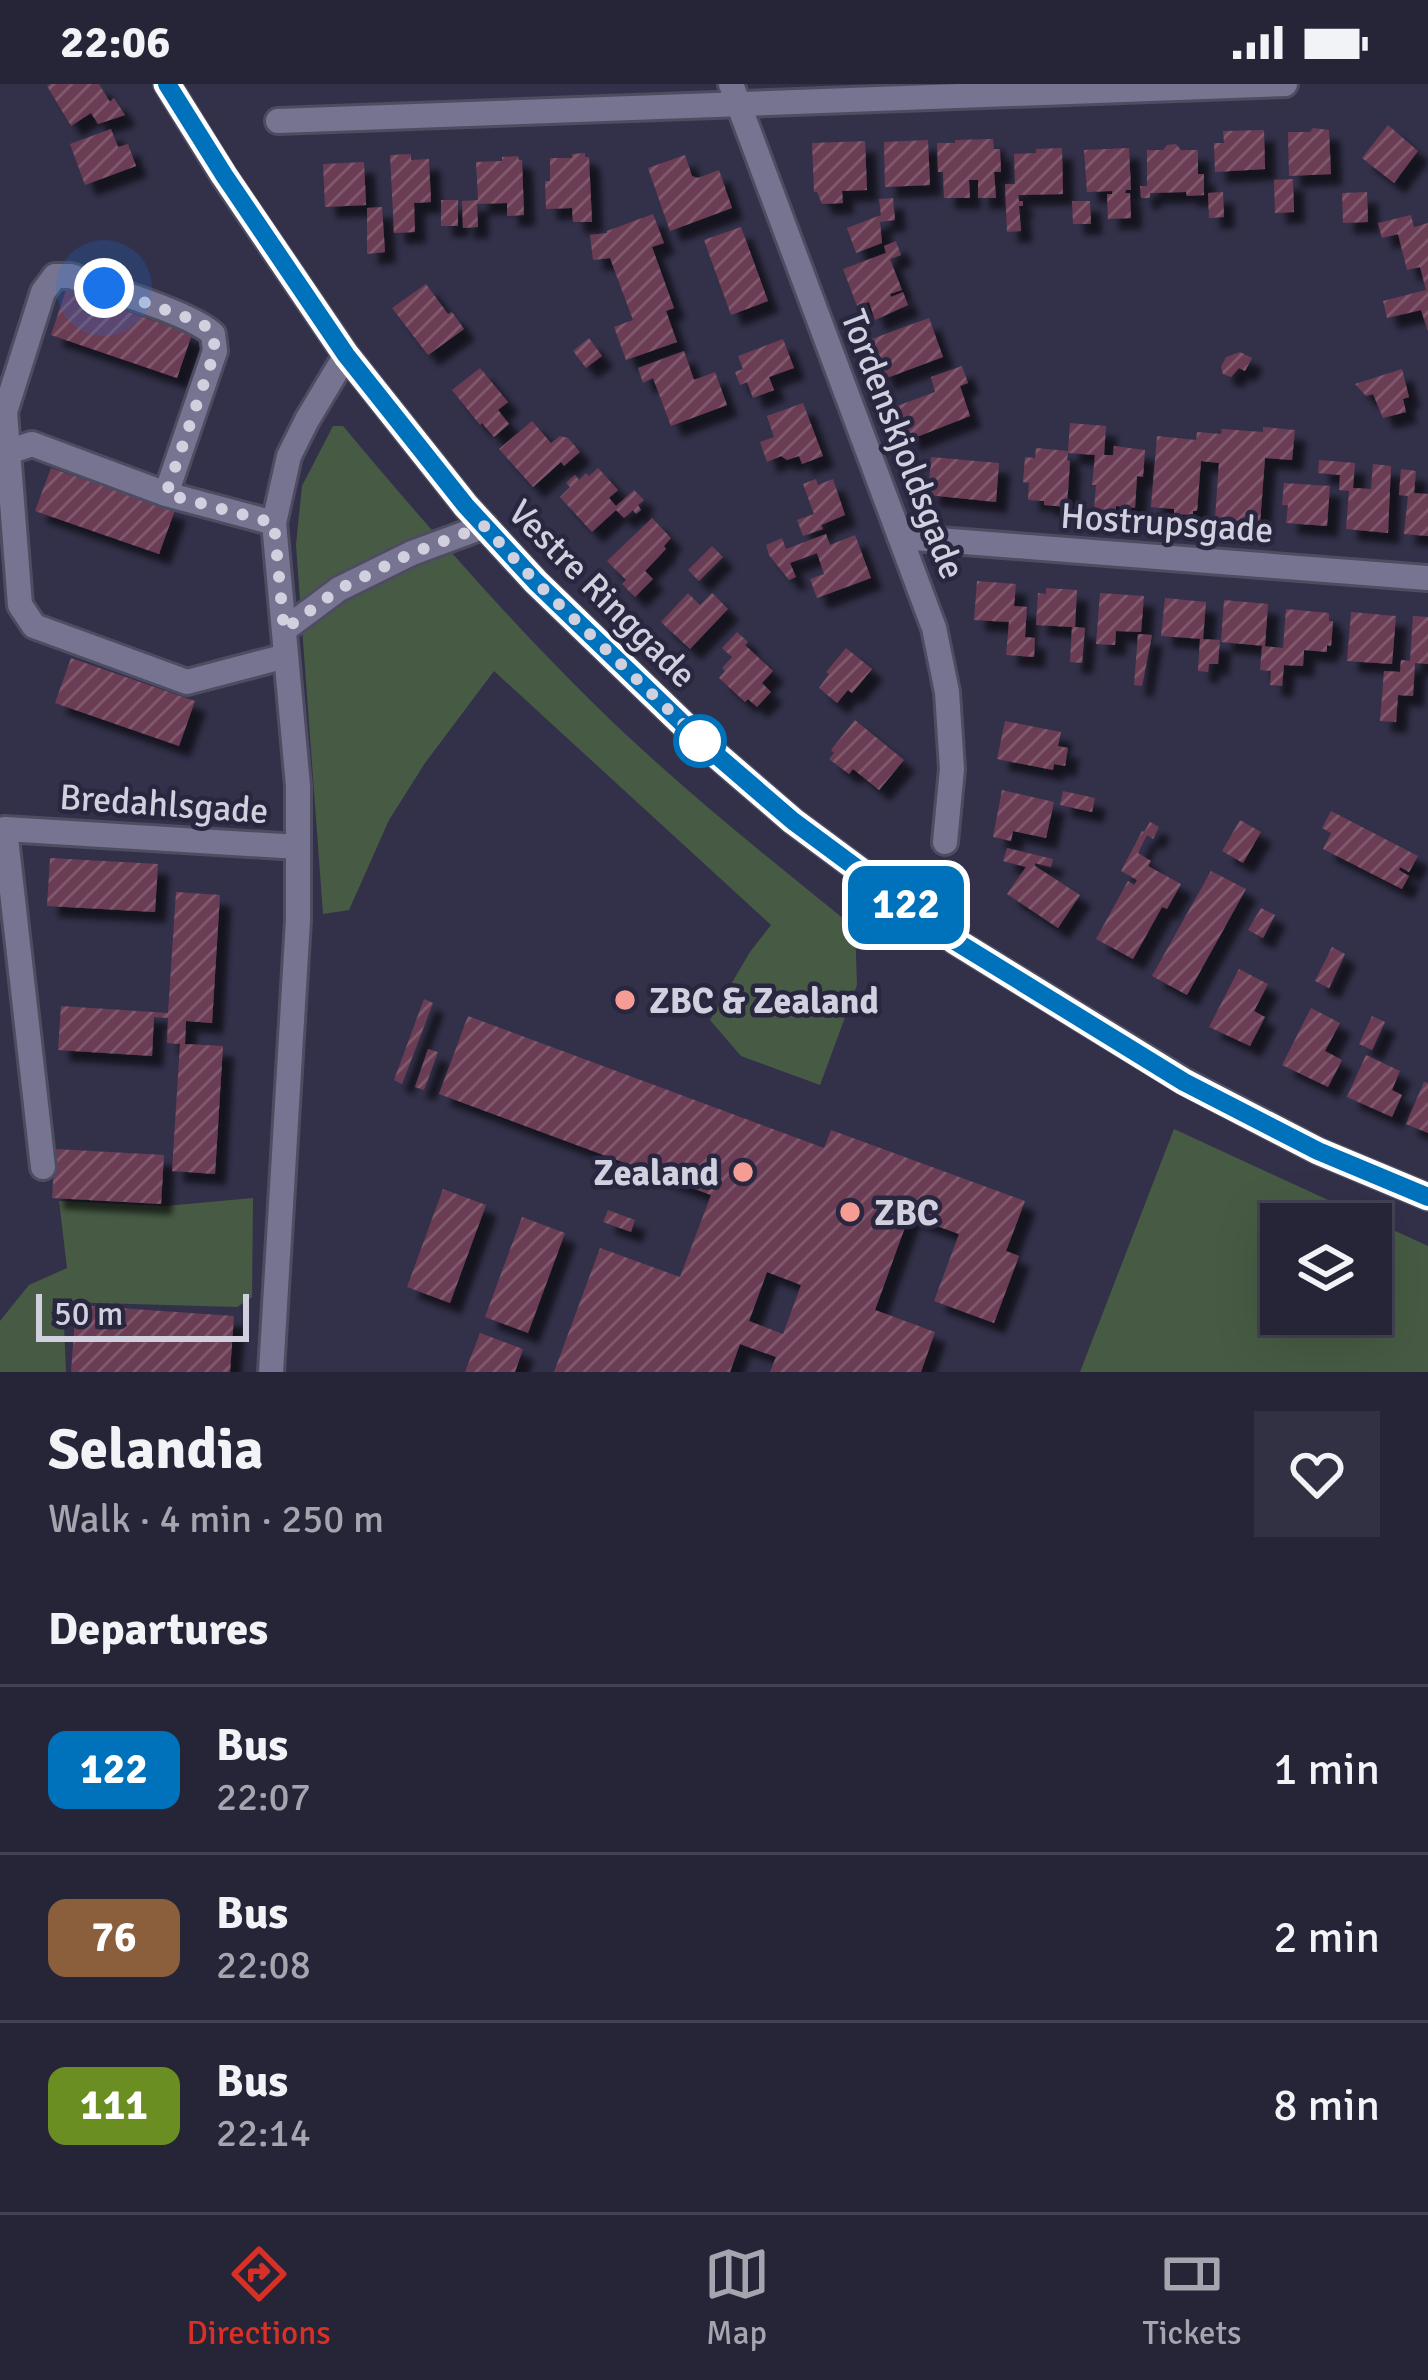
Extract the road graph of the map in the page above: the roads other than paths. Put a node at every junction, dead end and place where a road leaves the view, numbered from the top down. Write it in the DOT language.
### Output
graph roads {
  1 [pos="167,84"];
  2 [pos="1285,84"];
  3 [pos="735,94"];
  4 [pos="278,121"];
  5 [pos="346,355"];
  6 [pos="8,452"];
  7 [pos="166,494"];
  8 [pos="274,523"];
  9 [pos="484,526"];
  10 [pos="900,537"];
  11 [pos="1428,578"];
  12 [pos="284,630"];
  13 [pos="286,656"];
  14 [pos="945,842"];
  15 [pos="298,848"];
  16 [pos="43,1167"];
  17 [pos="1428,1197"];
  18 [pos="271,1372"];
  1 -- 5 [label="street, Vestre Ringgade"];
  2 -- 3 [label="street"];
  3 -- 4 [label="street"];
  3 -- 10 [label="street, Tordenskjoldsgade"];
  5 -- 8 [label="street, Bredahlsgade"];
  5 -- 9 [label="street, Vestre Ringgade"];
  6 -- 7 [label="street"];
  6 -- 7 [label="street"];
  6 -- 13 [label="street"];
  7 -- 8 [label="street"];
  8 -- 12 [label="street, Bredahlsgade"];
  9 -- 12 [label="street"];
  9 -- 17 [label="street, Vestre Ringgade"];
  10 -- 11 [label="street, Hostrupsgade"];
  10 -- 14 [label="street, Tordenskjoldsgade"];
  12 -- 13 [label="street, Bredahlsgade"];
  13 -- 15 [label="street, Bredahlsgade"];
  15 -- 16 [label="street, Bredahlsgade"];
  15 -- 18 [label="street, Bredahlsgade"];
}
